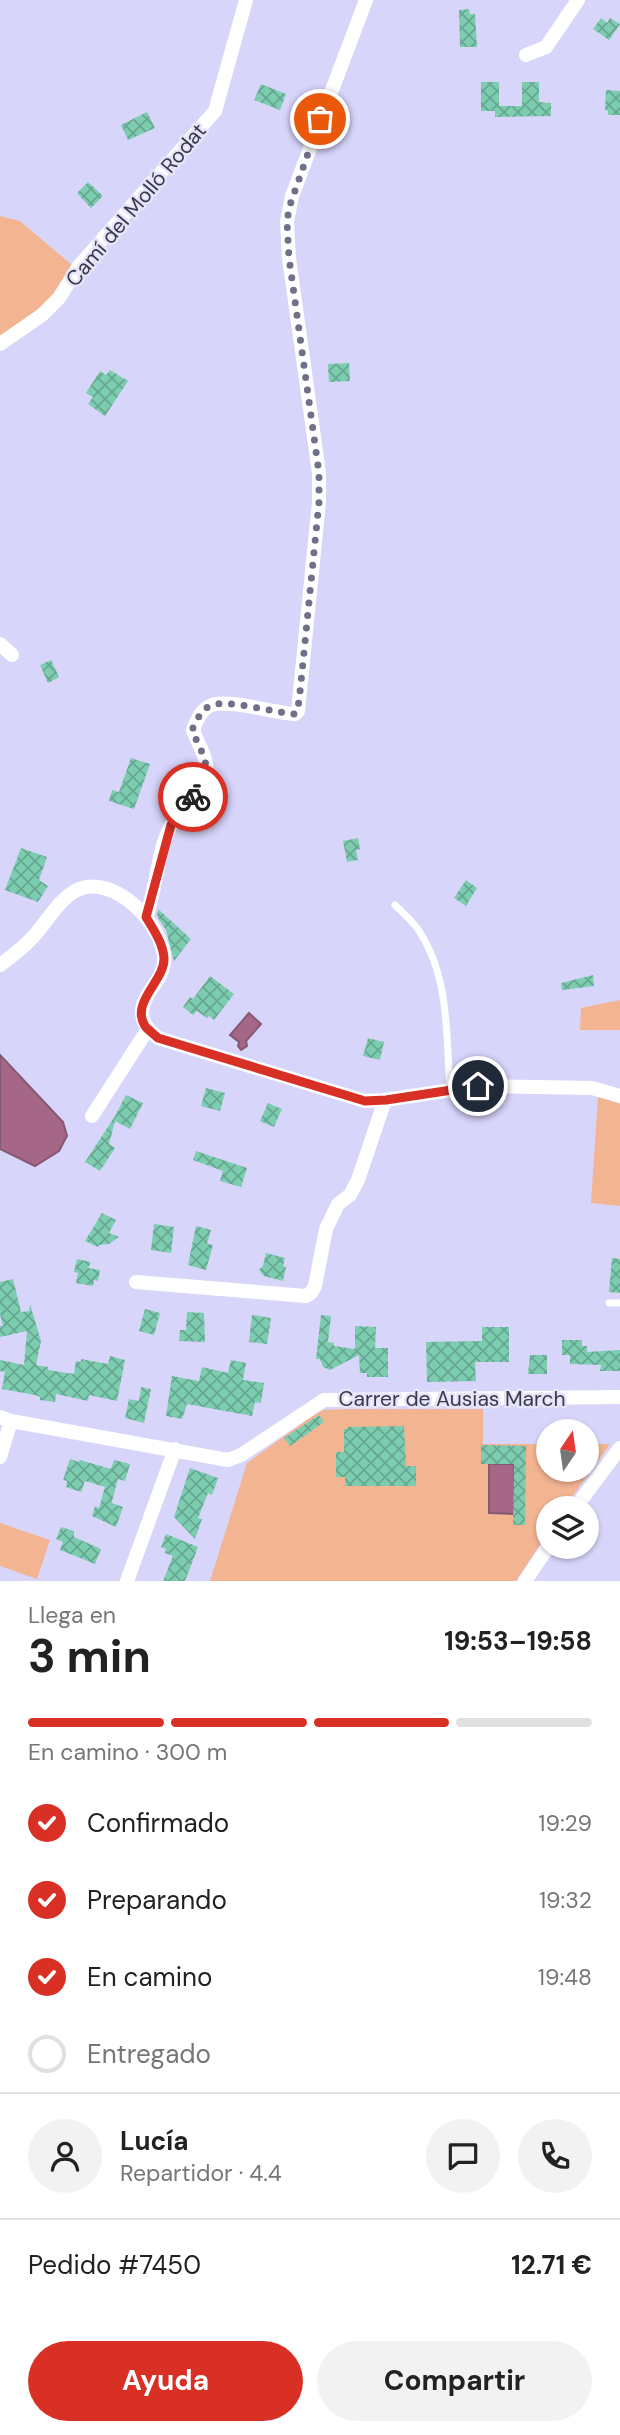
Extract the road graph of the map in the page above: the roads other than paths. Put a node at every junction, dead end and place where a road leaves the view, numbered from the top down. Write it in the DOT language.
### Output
graph roads {
  1 [pos="246,0"];
  2 [pos="366,0"];
  3 [pos="578,0"];
  4 [pos="526,55"];
  5 [pos="0,344"];
  6 [pos="0,644"];
  7 [pos="12,655"];
  8 [pos="395,905"];
  9 [pos="146,917"];
  10 [pos="0,965"];
  11 [pos="148,1028"];
  12 [pos="450,1090"];
  13 [pos="620,1096"];
  14 [pos="386,1100"];
  15 [pos="92,1116"];
  16 [pos="136,1283"];
  17 [pos="609,1303"];
  18 [pos="620,1303"];
  19 [pos="620,1398"];
  20 [pos="5,1419"];
  21 [pos="620,1448"];
  22 [pos="175,1450"];
  23 [pos="0,1457"];
  24 [pos="584,1496"];
  25 [pos="540,1559"];
  26 [pos="127,1581"];
  27 [pos="525,1581"];
  1 -- 5 [label="street, Camí del Molló Rodat"];
  2 -- 9 [label="street"];
  3 -- 4 [label="street"];
  6 -- 7 [label="street"];
  8 -- 12 [label="lane"];
  9 -- 10 [label="street"];
  9 -- 11 [label="street"];
  11 -- 14 [label="street"];
  11 -- 15 [label="street"];
  12 -- 13 [label="street"];
  12 -- 14 [label="street"];
  14 -- 16 [label="street"];
  17 -- 18 [label="lane"];
  19 -- 22 [label="street, Carrer de Ausias March"];
  20 -- 22 [label="street, Carrer de Ausias March"];
  20 -- 23 [label="street"];
  21 -- 24 [label="street"];
  22 -- 26 [label="street"];
  25 -- 27 [label="street"];
}
